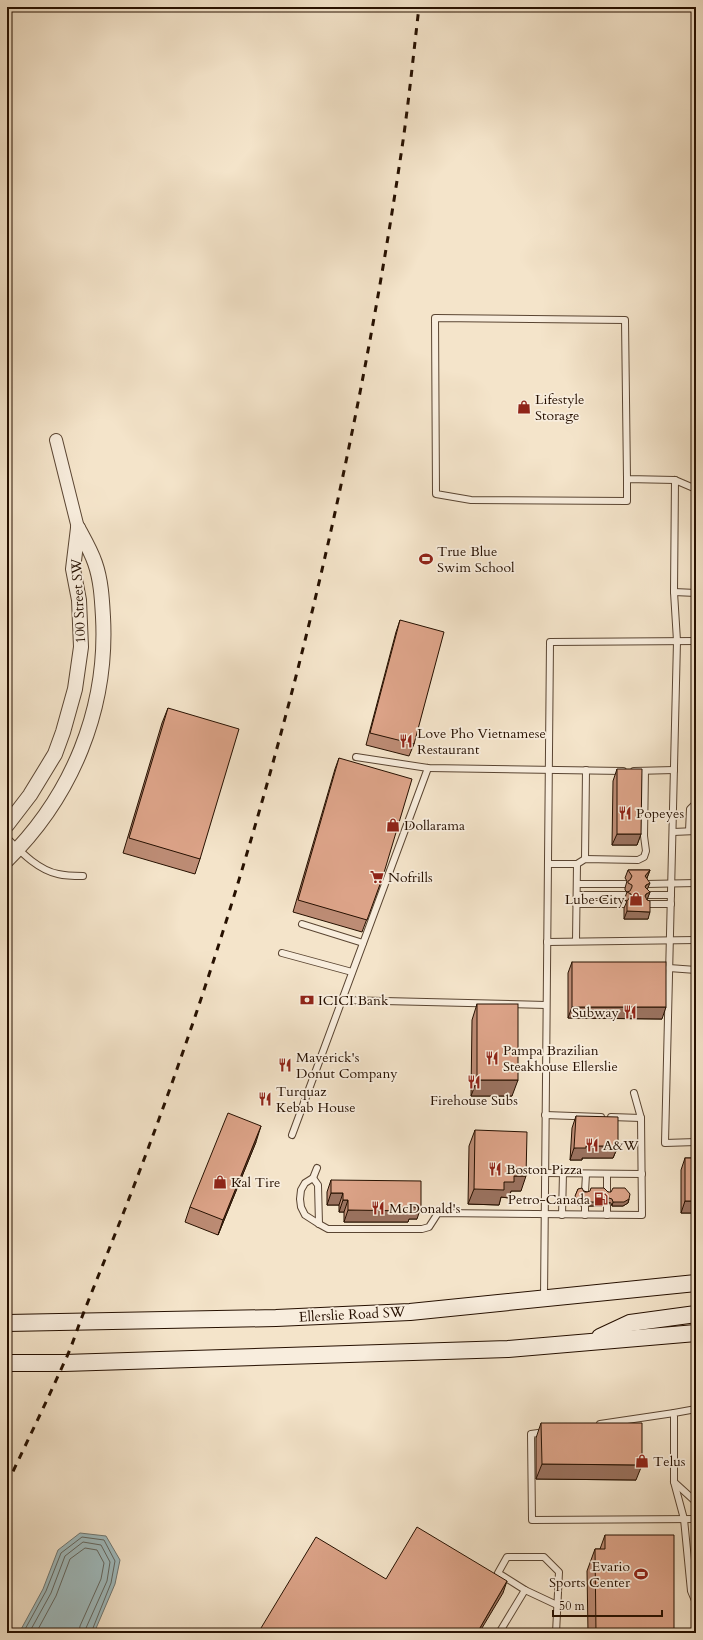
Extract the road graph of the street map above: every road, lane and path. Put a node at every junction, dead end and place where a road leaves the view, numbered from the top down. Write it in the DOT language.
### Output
graph roads {
  1 [pos="56,440"];
  2 [pos="627,479"];
  3 [pos="675,480"];
  4 [pos="696,489"];
  5 [pos="78,528"];
  6 [pos="674,592"];
  7 [pos="696,593"];
  8 [pos="677,641"];
  9 [pos="696,641"];
  10 [pos="356,757"];
  11 [pos="428,768"];
  12 [pos="549,770"];
  13 [pos="586,770"];
  14 [pos="674,770"];
  15 [pos="645,771"];
  16 [pos="696,803"];
  17 [pos="7,825"];
  18 [pos="689,831"];
  19 [pos="696,831"];
  20 [pos="672,832"];
  21 [pos="7,838"];
  22 [pos="18,849"];
  23 [pos="585,859"];
  24 [pos="7,860"];
  25 [pos="548,864"];
  26 [pos="577,864"];
  27 [pos="83,876"];
  28 [pos="696,883"];
  29 [pos="577,884"];
  30 [pos="625,884"];
  31 [pos="647,884"];
  32 [pos="671,884"];
  33 [pos="577,894"];
  34 [pos="625,895"];
  35 [pos="647,895"];
  36 [pos="671,895"];
  37 [pos="576,904"];
  38 [pos="624,904"];
  39 [pos="647,904"];
  40 [pos="671,904"];
  41 [pos="302,924"];
  42 [pos="670,940"];
  43 [pos="696,940"];
  44 [pos="576,941"];
  45 [pos="547,942"];
  46 [pos="363,943"];
  47 [pos="282,953"];
  48 [pos="669,968"];
  49 [pos="696,970"];
  50 [pos="352,972"];
  51 [pos="342,1000"];
  52 [pos="546,1005"];
  53 [pos="634,1093"];
  54 [pos="545,1115"];
  55 [pos="641,1118"];
  56 [pos="292,1135"];
  57 [pos="696,1142"];
  58 [pos="317,1168"];
  59 [pos="545,1173"];
  60 [pos="563,1173"];
  61 [pos="586,1174"];
  62 [pos="607,1174"];
  63 [pos="642,1174"];
  64 [pos="313,1178"];
  65 [pos="585,1192"];
  66 [pos="607,1192"];
  67 [pos="585,1206"];
  68 [pos="607,1206"];
  69 [pos="544,1214"];
  70 [pos="562,1214"];
  71 [pos="585,1214"];
  72 [pos="607,1214"];
  73 [pos="319,1224"];
  74 [pos="696,1283"];
  75 [pos="544,1298"];
  76 [pos="696,1314"];
  77 [pos="7,1323"];
  78 [pos="696,1333"];
  79 [pos="590,1342"];
  80 [pos="7,1363"];
  81 [pos="696,1409"];
  82 [pos="674,1413"];
  83 [pos="591,1425"];
  84 [pos="553,1431"];
  85 [pos="674,1482"];
  86 [pos="696,1502"];
  87 [pos="684,1519"];
  88 [pos="696,1519"];
  89 [pos="525,1590"];
  90 [pos="696,1602"];
  91 [pos="557,1605"];
  92 [pos="499,1633"];
  93 [pos="556,1633"];
  1 -- 5 [label="street, 100 Street SW"];
  2 -- 2 [label="lane"];
  2 -- 3 [label="lane"];
  3 -- 4 [label="lane"];
  3 -- 6 [label="lane"];
  5 -- 17 [label="street, 100 Street SW"];
  5 -- 22 [label="street, 100 Street SW"];
  6 -- 7 [label="lane"];
  6 -- 8 [label="lane"];
  8 -- 9 [label="lane"];
  8 -- 12 [label="lane"];
  8 -- 14 [label="lane"];
  10 -- 11 [label="lane"];
  11 -- 12 [label="lane"];
  11 -- 46 [label="lane"];
  12 -- 13 [label="lane"];
  12 -- 25 [label="lane"];
  13 -- 15 [label="lane"];
  13 -- 23 [label="lane"];
  14 -- 15 [label="lane"];
  14 -- 20 [label="lane"];
  15 -- 23 [label="lane"];
  16 -- 18 [label="lane"];
  18 -- 19 [label="lane"];
  18 -- 20 [label="lane"];
  20 -- 32 [label="lane"];
  21 -- 22 [label="lane"];
  22 -- 24 [label="street, 100 Street SW"];
  22 -- 27 [label="lane"];
  23 -- 26 [label="lane"];
  25 -- 26 [label="lane"];
  25 -- 45 [label="lane"];
  26 -- 29 [label="lane"];
  28 -- 32 [label="lane"];
  29 -- 30 [label="lane"];
  29 -- 33 [label="lane"];
  31 -- 32 [label="lane"];
  32 -- 36 [label="lane"];
  33 -- 34 [label="lane"];
  33 -- 37 [label="lane"];
  35 -- 36 [label="lane"];
  36 -- 40 [label="lane"];
  37 -- 38 [label="lane"];
  37 -- 44 [label="lane"];
  39 -- 40 [label="lane"];
  40 -- 42 [label="lane"];
  41 -- 46 [label="lane"];
  42 -- 43 [label="lane"];
  42 -- 44 [label="lane"];
  42 -- 48 [label="lane"];
  44 -- 45 [label="lane"];
  45 -- 52 [label="lane"];
  46 -- 50 [label="lane"];
  47 -- 50 [label="lane"];
  48 -- 49 [label="lane"];
  48 -- 57 [label="lane"];
  50 -- 51 [label="lane"];
  51 -- 52 [label="lane"];
  51 -- 56 [label="lane"];
  52 -- 54 [label="lane"];
  53 -- 55 [label="lane"];
  54 -- 55 [label="lane"];
  54 -- 59 [label="lane"];
  55 -- 63 [label="lane"];
  58 -- 64 [label="lane"];
  59 -- 60 [label="lane"];
  59 -- 69 [label="lane"];
  60 -- 61 [label="lane"];
  60 -- 70 [label="lane"];
  61 -- 62 [label="lane"];
  61 -- 65 [label="lane"];
  62 -- 63 [label="lane"];
  62 -- 66 [label="lane"];
  63 -- 72 [label="lane"];
  64 -- 73 [label="lane"];
  64 -- 73 [label="lane"];
  67 -- 71 [label="lane"];
  68 -- 72 [label="lane"];
  69 -- 70 [label="lane"];
  69 -- 73 [label="lane"];
  69 -- 75 [label="lane"];
  70 -- 71 [label="lane"];
  71 -- 72 [label="lane"];
  74 -- 75 [label="main road, Ellerslie Road SW"];
  75 -- 77 [label="main road, Ellerslie Road SW"];
  76 -- 79 [label="main road"];
  78 -- 79 [label="main road"];
  79 -- 80 [label="main road"];
  81 -- 82 [label="lane"];
  82 -- 83 [label="lane"];
  82 -- 85 [label="lane"];
  84 -- 87 [label="lane"];
  85 -- 86 [label="lane"];
  85 -- 87 [label="lane"];
  87 -- 88 [label="lane"];
  87 -- 90 [label="lane"];
  89 -- 91 [label="lane"];
  89 -- 91 [label="lane"];
  89 -- 92 [label="lane"];
  91 -- 93 [label="lane"];
}
